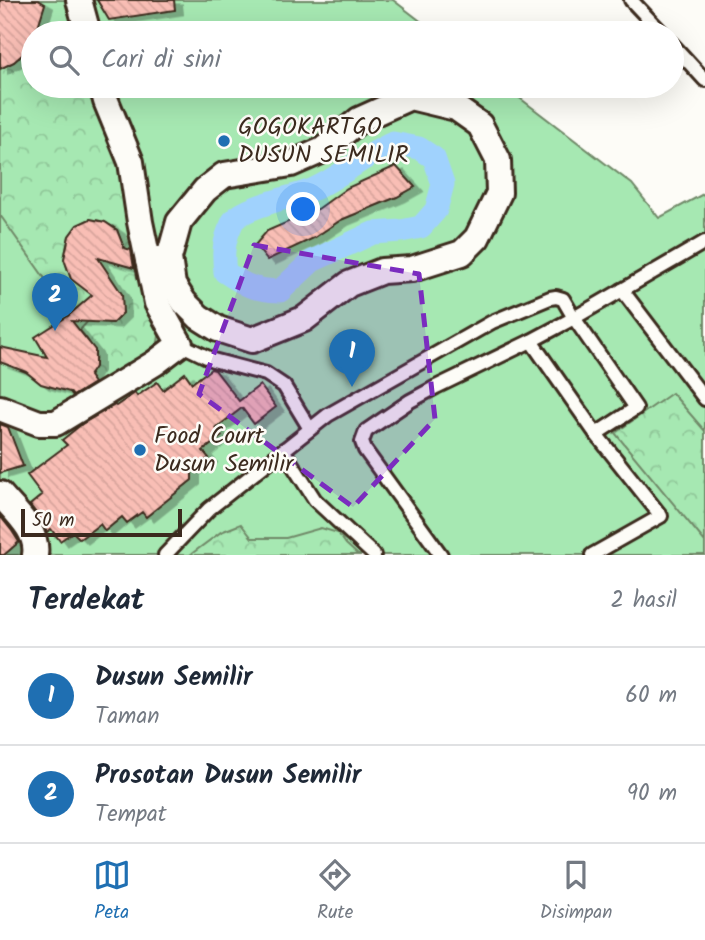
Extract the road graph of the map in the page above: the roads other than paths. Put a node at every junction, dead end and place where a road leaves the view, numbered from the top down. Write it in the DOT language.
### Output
graph roads {
  1 [pos="79,0"];
  2 [pos="631,0"];
  3 [pos="85,21"];
  4 [pos="651,21"];
  5 [pos="684,57"];
  6 [pos="705,80"];
  7 [pos="105,98"];
  8 [pos="408,98"];
  9 [pos="414,98"];
  10 [pos="705,242"];
  11 [pos="158,259"];
  12 [pos="621,290"];
  13 [pos="573,318"];
  14 [pos="531,341"];
  15 [pos="180,344"];
  16 [pos="705,399"];
  17 [pos="0,408"];
  18 [pos="310,429"];
  19 [pos="596,434"];
  20 [pos="283,450"];
  21 [pos="0,494"];
  22 [pos="35,555"];
  23 [pos="165,555"];
  24 [pos="374,555"];
  25 [pos="442,555"];
  26 [pos="592,555"];
  1 -- 3 [label="street"];
  2 -- 4 [label="lane"];
  5 -- 6 [label="lane"];
  7 -- 11 [label="street"];
  8 -- 11 [label="street"];
  9 -- 11 [label="street"];
  10 -- 12 [label="lane"];
  11 -- 15 [label="street"];
  12 -- 13 [label="lane"];
  12 -- 16 [label="lane"];
  13 -- 14 [label="lane"];
  13 -- 18 [label="lane"];
  13 -- 19 [label="lane"];
  14 -- 19 [label="lane"];
  14 -- 25 [label="lane"];
  15 -- 17 [label="street"];
  15 -- 18 [label="lane"];
  18 -- 20 [label="lane"];
  19 -- 26 [label="lane"];
  20 -- 23 [label="lane"];
  20 -- 24 [label="lane"];
  21 -- 22 [label="street"];
}
